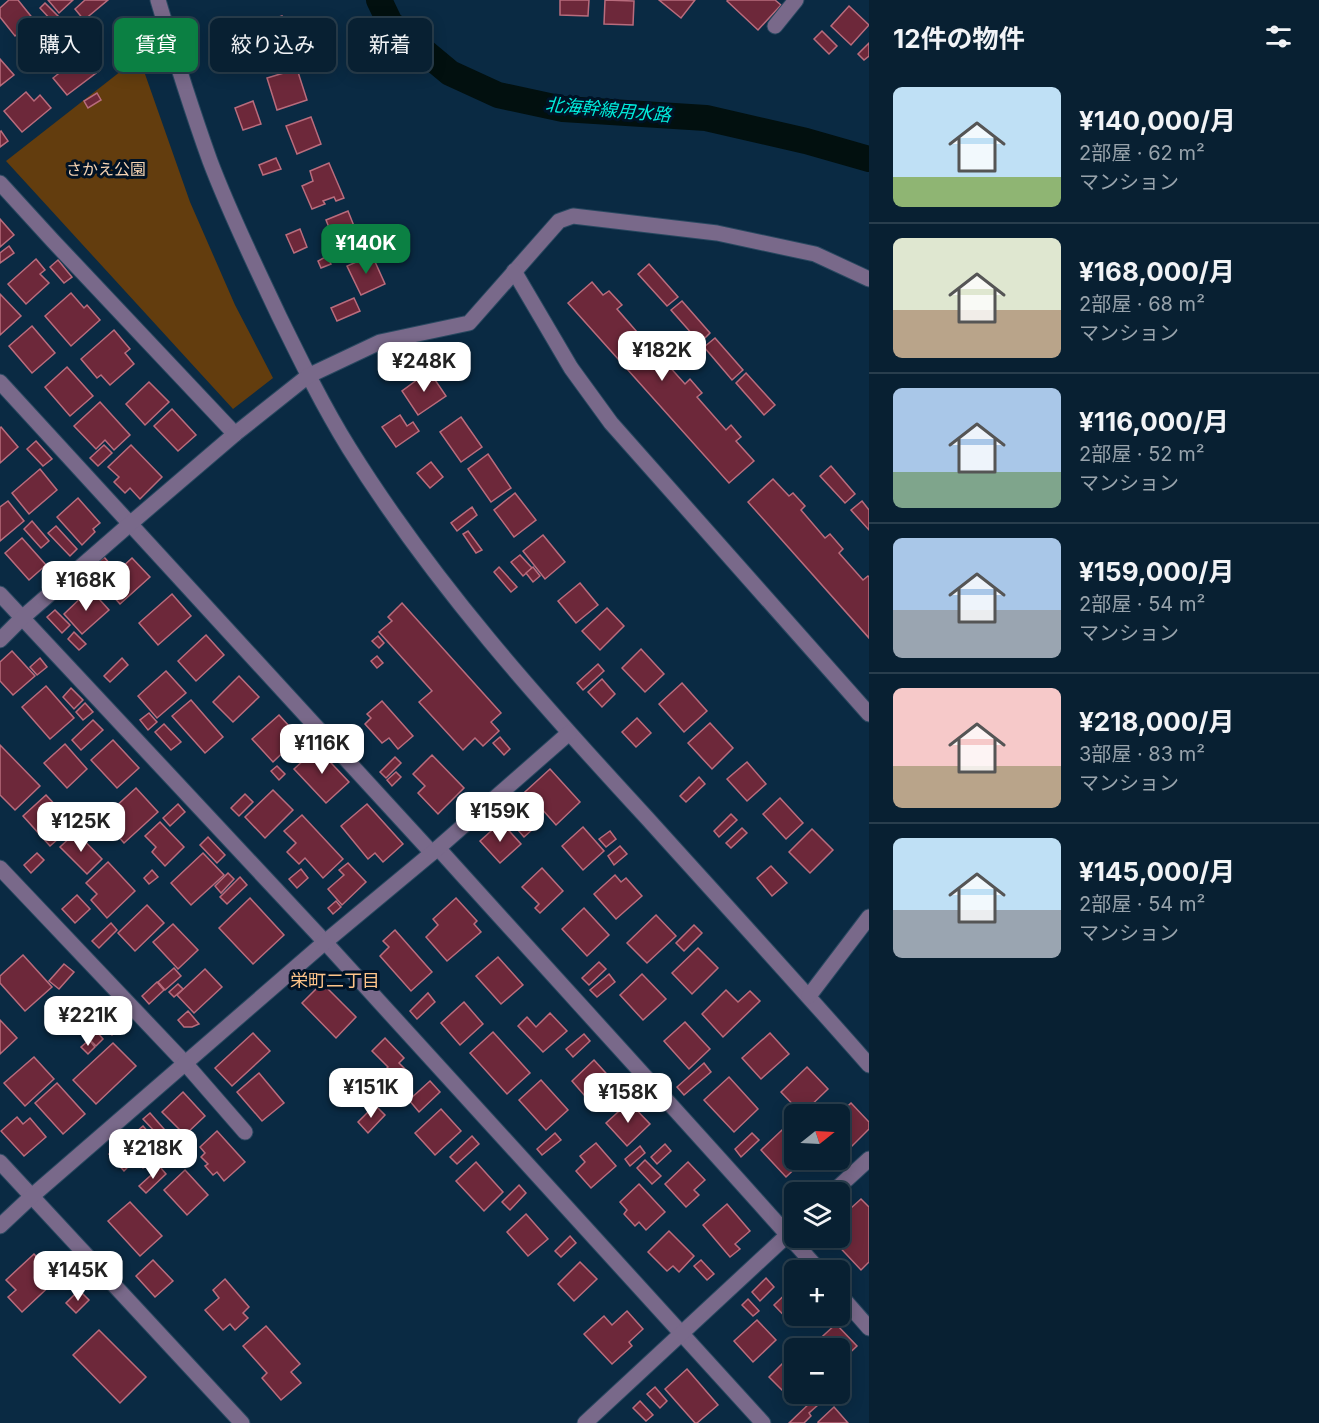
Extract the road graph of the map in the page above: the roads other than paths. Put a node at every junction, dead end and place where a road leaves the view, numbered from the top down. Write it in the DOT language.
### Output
graph roads {
  1 [pos="158,0"];
  2 [pos="796,0"];
  3 [pos="775,26"];
  4 [pos="0,183"];
  5 [pos="514,271"];
  6 [pos="869,279"];
  7 [pos="308,376"];
  8 [pos="0,382"];
  9 [pos="235,434"];
  10 [pos="130,522"];
  11 [pos="0,594"];
  12 [pos="22,618"];
  13 [pos="0,640"];
  14 [pos="869,714"];
  15 [pos="569,734"];
  16 [pos="435,851"];
  17 [pos="0,868"];
  18 [pos="869,917"];
  19 [pos="325,942"];
  20 [pos="808,996"];
  21 [pos="185,1064"];
  22 [pos="869,1065"];
  23 [pos="245,1132"];
  24 [pos="869,1159"];
  25 [pos="0,1162"];
  26 [pos="844,1182"];
  27 [pos="32,1196"];
  28 [pos="784,1225"];
  29 [pos="0,1226"];
  30 [pos="784,1239"];
  31 [pos="850,1306"];
  32 [pos="869,1328"];
  33 [pos="682,1334"];
  34 [pos="242,1423"];
  35 [pos="585,1423"];
  36 [pos="763,1423"];
  1 -- 7 [label="street"];
  2 -- 3 [label="street"];
  4 -- 9 [label="street"];
  5 -- 6 [label="street"];
  5 -- 7 [label="street"];
  5 -- 14 [label="street"];
  7 -- 9 [label="street"];
  7 -- 15 [label="street"];
  8 -- 10 [label="street"];
  9 -- 10 [label="street"];
  10 -- 12 [label="street"];
  10 -- 16 [label="street"];
  11 -- 12 [label="street"];
  12 -- 13 [label="street"];
  12 -- 19 [label="street"];
  15 -- 16 [label="street"];
  15 -- 20 [label="street"];
  16 -- 19 [label="street"];
  16 -- 28 [label="street"];
  17 -- 21 [label="street"];
  18 -- 20 [label="street"];
  19 -- 21 [label="street"];
  19 -- 33 [label="street"];
  20 -- 22 [label="street"];
  21 -- 23 [label="street"];
  21 -- 27 [label="street"];
  24 -- 26 [label="street"];
  25 -- 27 [label="street"];
  27 -- 29 [label="street"];
  27 -- 34 [label="street"];
  30 -- 33 [label="street"];
  31 -- 32 [label="street"];
  33 -- 35 [label="street"];
  33 -- 36 [label="street"];
}
